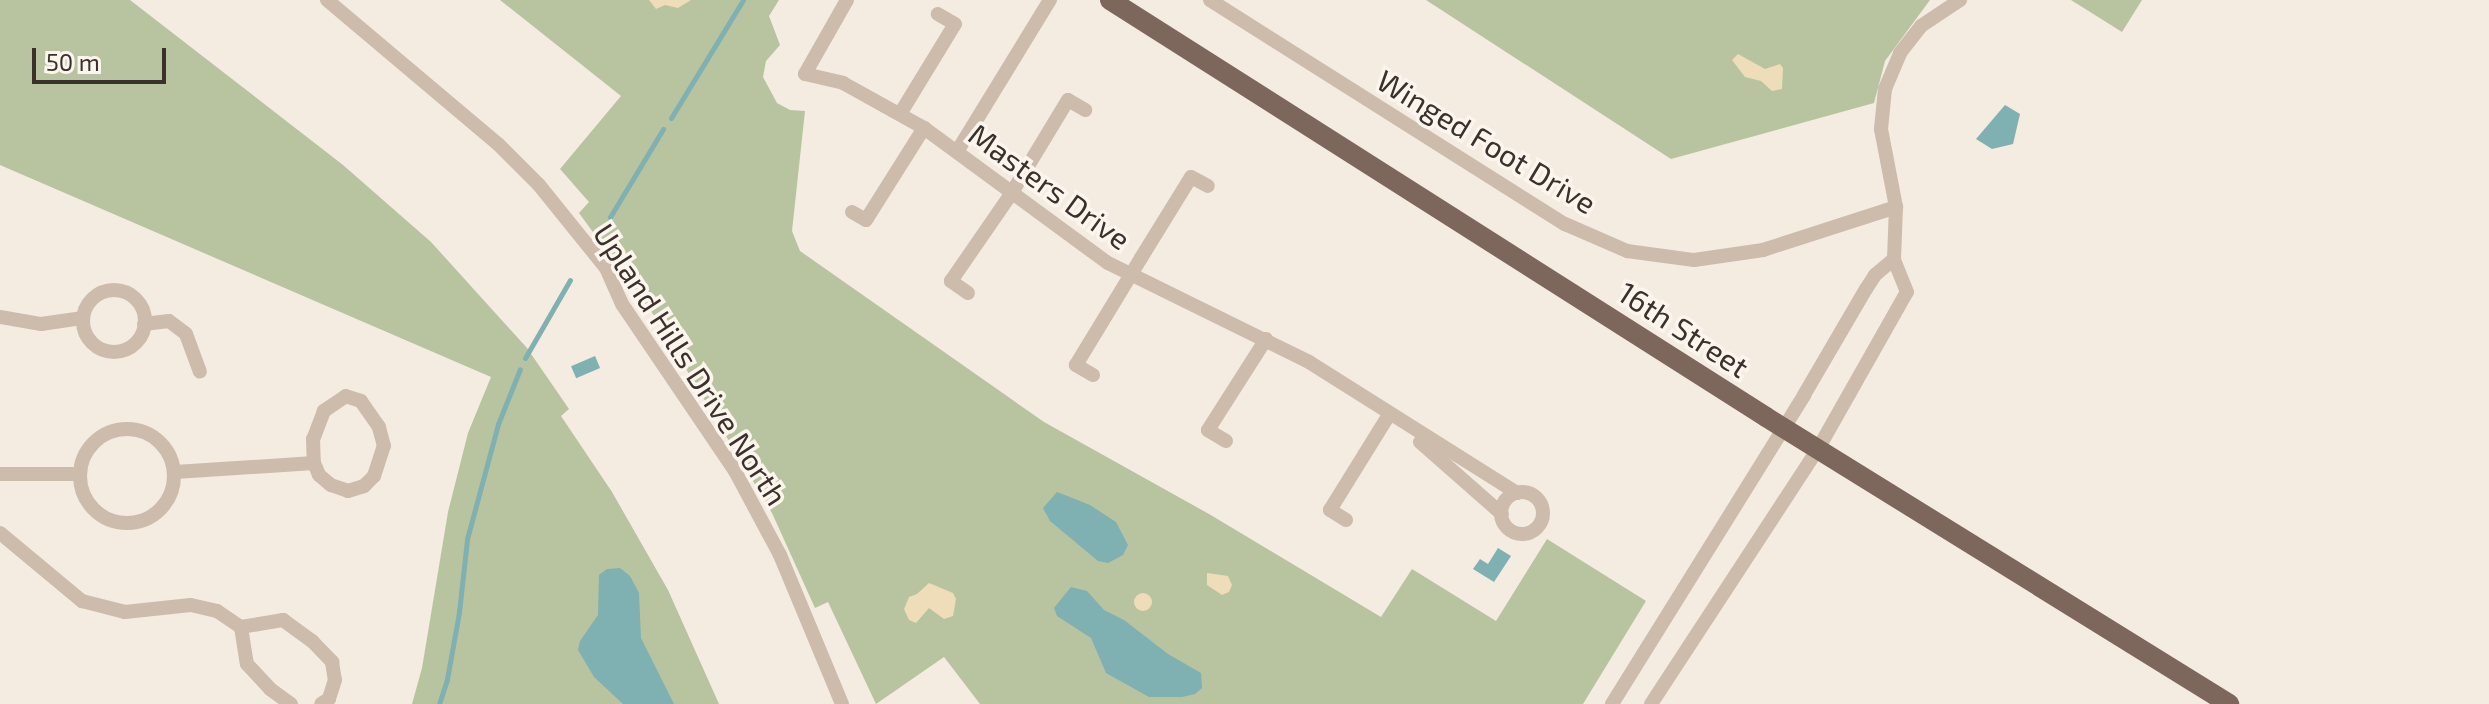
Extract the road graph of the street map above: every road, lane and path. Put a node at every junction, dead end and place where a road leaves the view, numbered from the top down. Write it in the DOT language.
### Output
graph roads {
  1 [pos="327,0"];
  2 [pos="847,0"];
  3 [pos="1050,0"];
  4 [pos="1110,0"];
  5 [pos="1210,0"];
  6 [pos="1960,0"];
  7 [pos="938,14"];
  8 [pos="1085,110"];
  9 [pos="900,114"];
  10 [pos="924,128"];
  11 [pos="958,150"];
  12 [pos="1208,186"];
  13 [pos="1011,194"];
  14 [pos="1896,207"];
  15 [pos="852,212"];
  16 [pos="1894,259"];
  17 [pos="1131,275"];
  18 [pos="968,293"];
  19 [pos="0,317"];
  20 [pos="82,318"];
  21 [pos="144,324"];
  22 [pos="1266,339"];
  23 [pos="200,372"];
  24 [pos="1093,375"];
  25 [pos="1389,415"];
  26 [pos="1784,428"];
  27 [pos="1226,441"];
  28 [pos="1818,449"];
  29 [pos="314,463"];
  30 [pos="175,472"];
  31 [pos="0,474"];
  32 [pos="80,474"];
  33 [pos="1517,493"];
  34 [pos="1502,514"];
  35 [pos="1346,520"];
  36 [pos="0,533"];
  37 [pos="241,627"];
  38 [pos="291,704"];
  39 [pos="321,704"];
  40 [pos="842,704"];
  41 [pos="1612,704"];
  42 [pos="1651,704"];
  43 [pos="2229,704"];
  1 -- 40 [label="street, Upland Hills Drive North"];
  2 -- 9 [label="street, Masters Drive"];
  3 -- 11 [label="street"];
  4 -- 26 [label="main road, 16th Street"];
  5 -- 14 [label="street, Winged Foot Drive"];
  6 -- 14 [label="street"];
  7 -- 9 [label="street"];
  8 -- 13 [label="street"];
  9 -- 10 [label="street, Masters Drive"];
  10 -- 11 [label="street, Masters Drive"];
  10 -- 15 [label="street"];
  11 -- 13 [label="street, Masters Drive"];
  12 -- 17 [label="street"];
  13 -- 17 [label="street, Masters Drive"];
  13 -- 18 [label="street"];
  14 -- 16 [label="street"];
  16 -- 26 [label="street"];
  16 -- 28 [label="street"];
  17 -- 22 [label="street, Masters Drive"];
  17 -- 24 [label="street"];
  19 -- 20 [label="street"];
  20 -- 21 [label="street"];
  20 -- 21 [label="street"];
  21 -- 23 [label="street"];
  22 -- 25 [label="street, Masters Drive"];
  22 -- 27 [label="street"];
  25 -- 33 [label="street, Masters Drive"];
  25 -- 34 [label="street, Masters Drive"];
  25 -- 35 [label="street"];
  26 -- 28 [label="main road, 16th Street"];
  26 -- 41 [label="street"];
  28 -- 42 [label="street"];
  28 -- 43 [label="main road, 16th Street"];
  29 -- 29 [label="street"];
  29 -- 30 [label="street"];
  30 -- 32 [label="street"];
  30 -- 32 [label="street"];
  31 -- 32 [label="street"];
  33 -- 34 [label="street"];
  33 -- 34 [label="street, Masters Drive"];
  36 -- 37 [label="street"];
  37 -- 38 [label="street"];
  37 -- 39 [label="street"];
}
